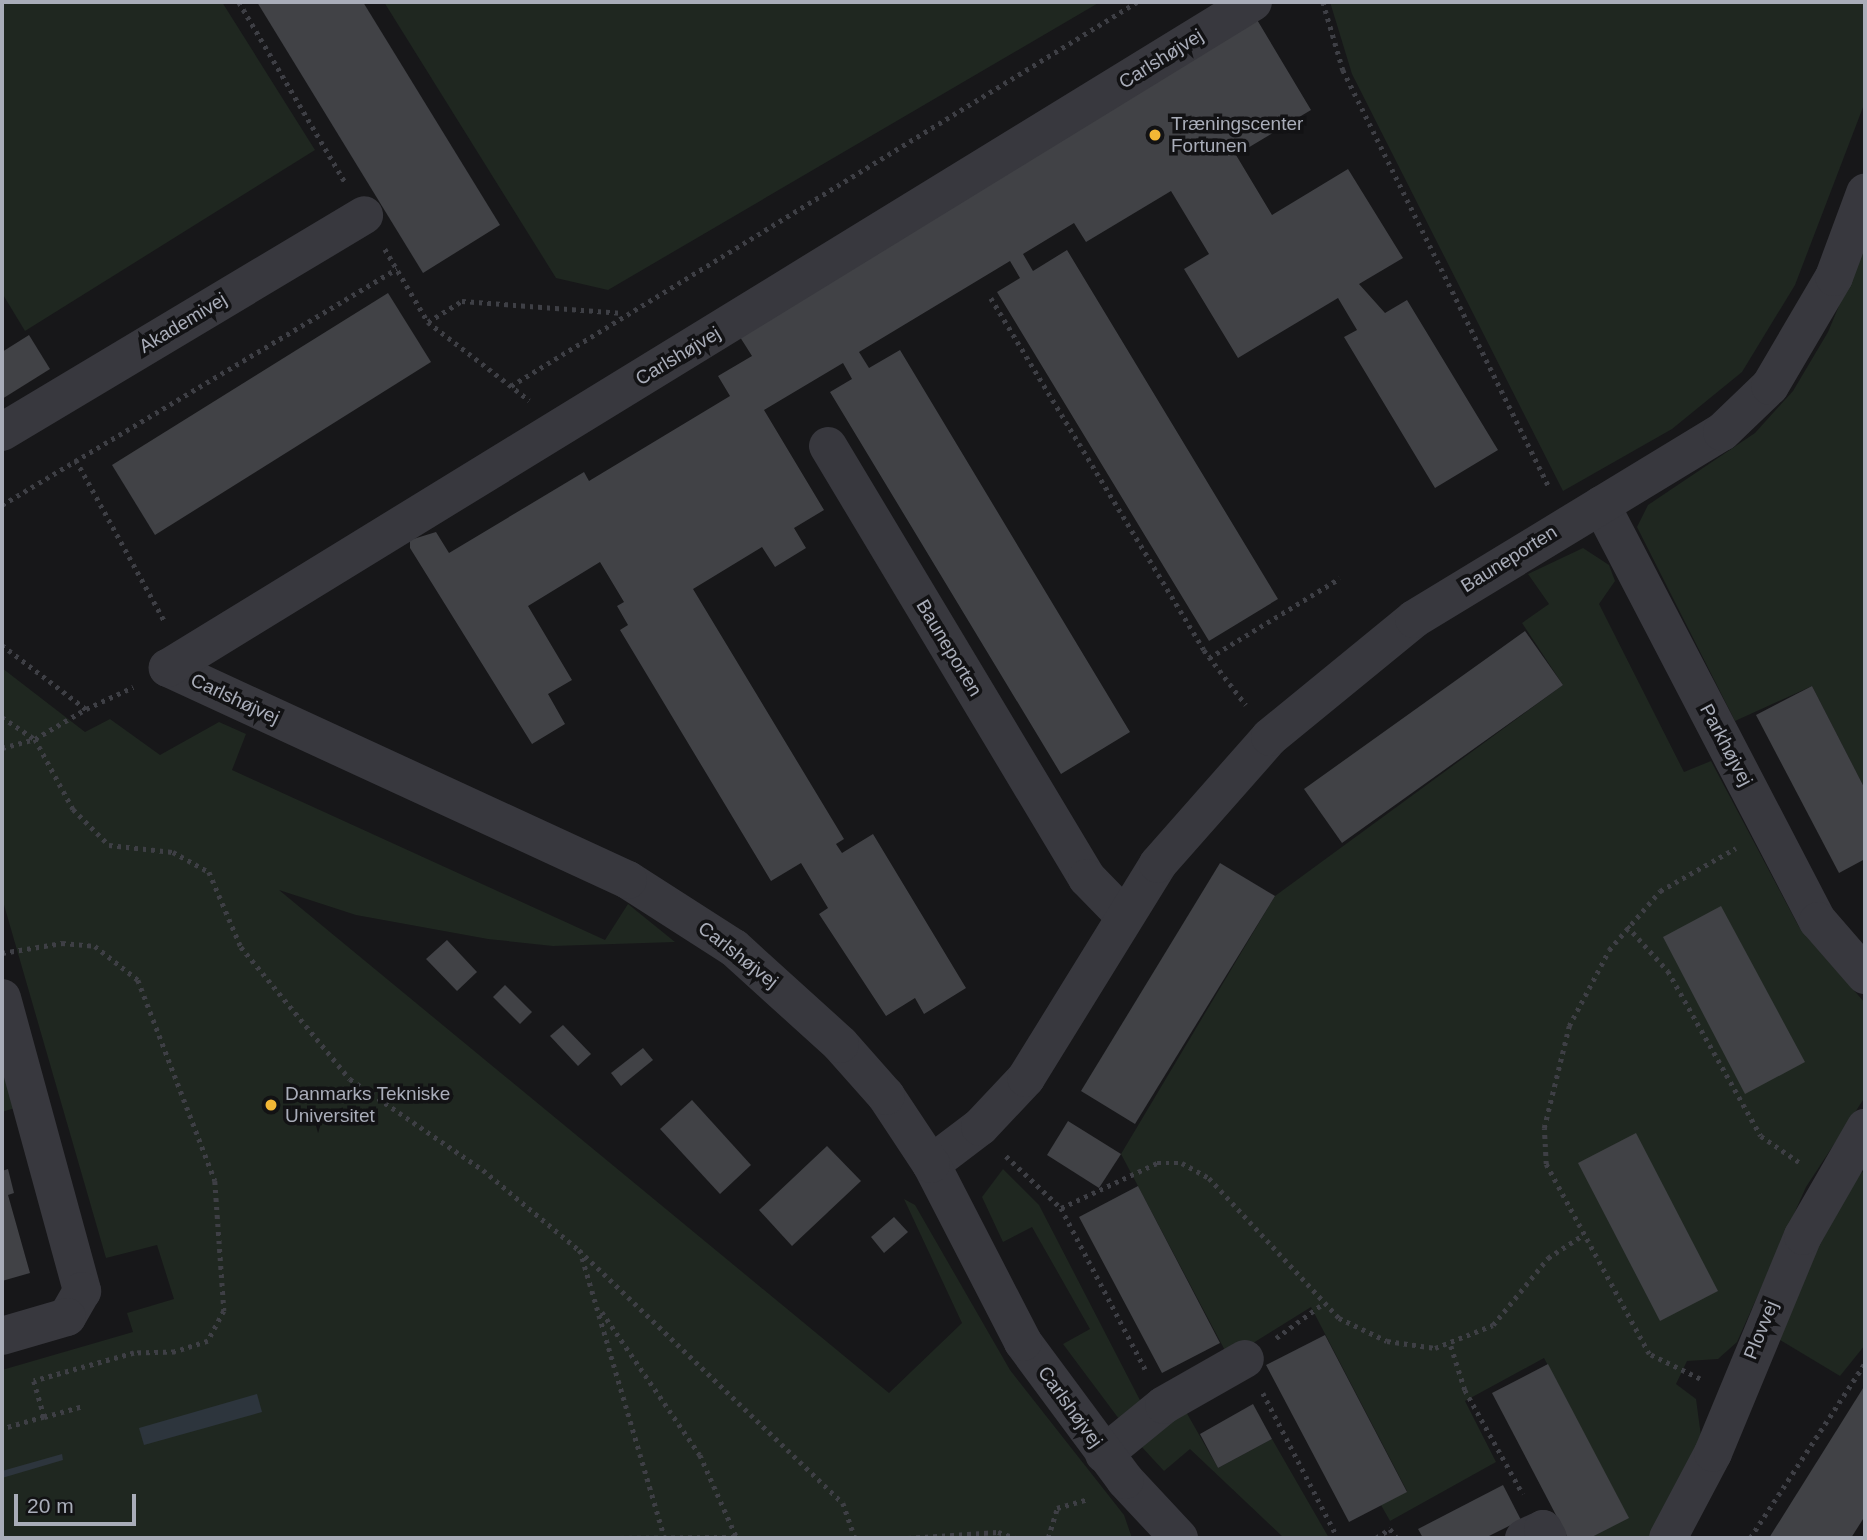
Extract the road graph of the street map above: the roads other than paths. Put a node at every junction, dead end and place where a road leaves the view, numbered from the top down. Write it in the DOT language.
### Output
graph roads {
  1 [pos="1252,2"];
  2 [pos="1865,193"];
  3 [pos="364,215"];
  4 [pos="2,432"];
  5 [pos="828,446"];
  6 [pos="1601,505"];
  7 [pos="1123,915"];
  8 [pos="1865,975"];
  9 [pos="2,998"];
  10 [pos="1865,1128"];
  11 [pos="931,1164"];
  12 [pos="2,1336"];
  13 [pos="1245,1359"];
  14 [pos="1115,1467"];
  15 [pos="1180,1538"];
  16 [pos="1668,1538"];
  1 -- 11 [label="street, Carlshøjvej"];
  2 -- 6 [label="street, Bauneporten"];
  3 -- 4 [label="street, Akademivej"];
  5 -- 7 [label="street, Bauneporten"];
  6 -- 7 [label="street, Bauneporten"];
  6 -- 8 [label="street, Parkhøjvej"];
  7 -- 11 [label="street, Bauneporten"];
  9 -- 12 [label="street"];
  10 -- 16 [label="street, Plovvej"];
  11 -- 14 [label="street, Carlshøjvej"];
  13 -- 14 [label="street"];
  14 -- 15 [label="street, Carlshøjvej"];
}
